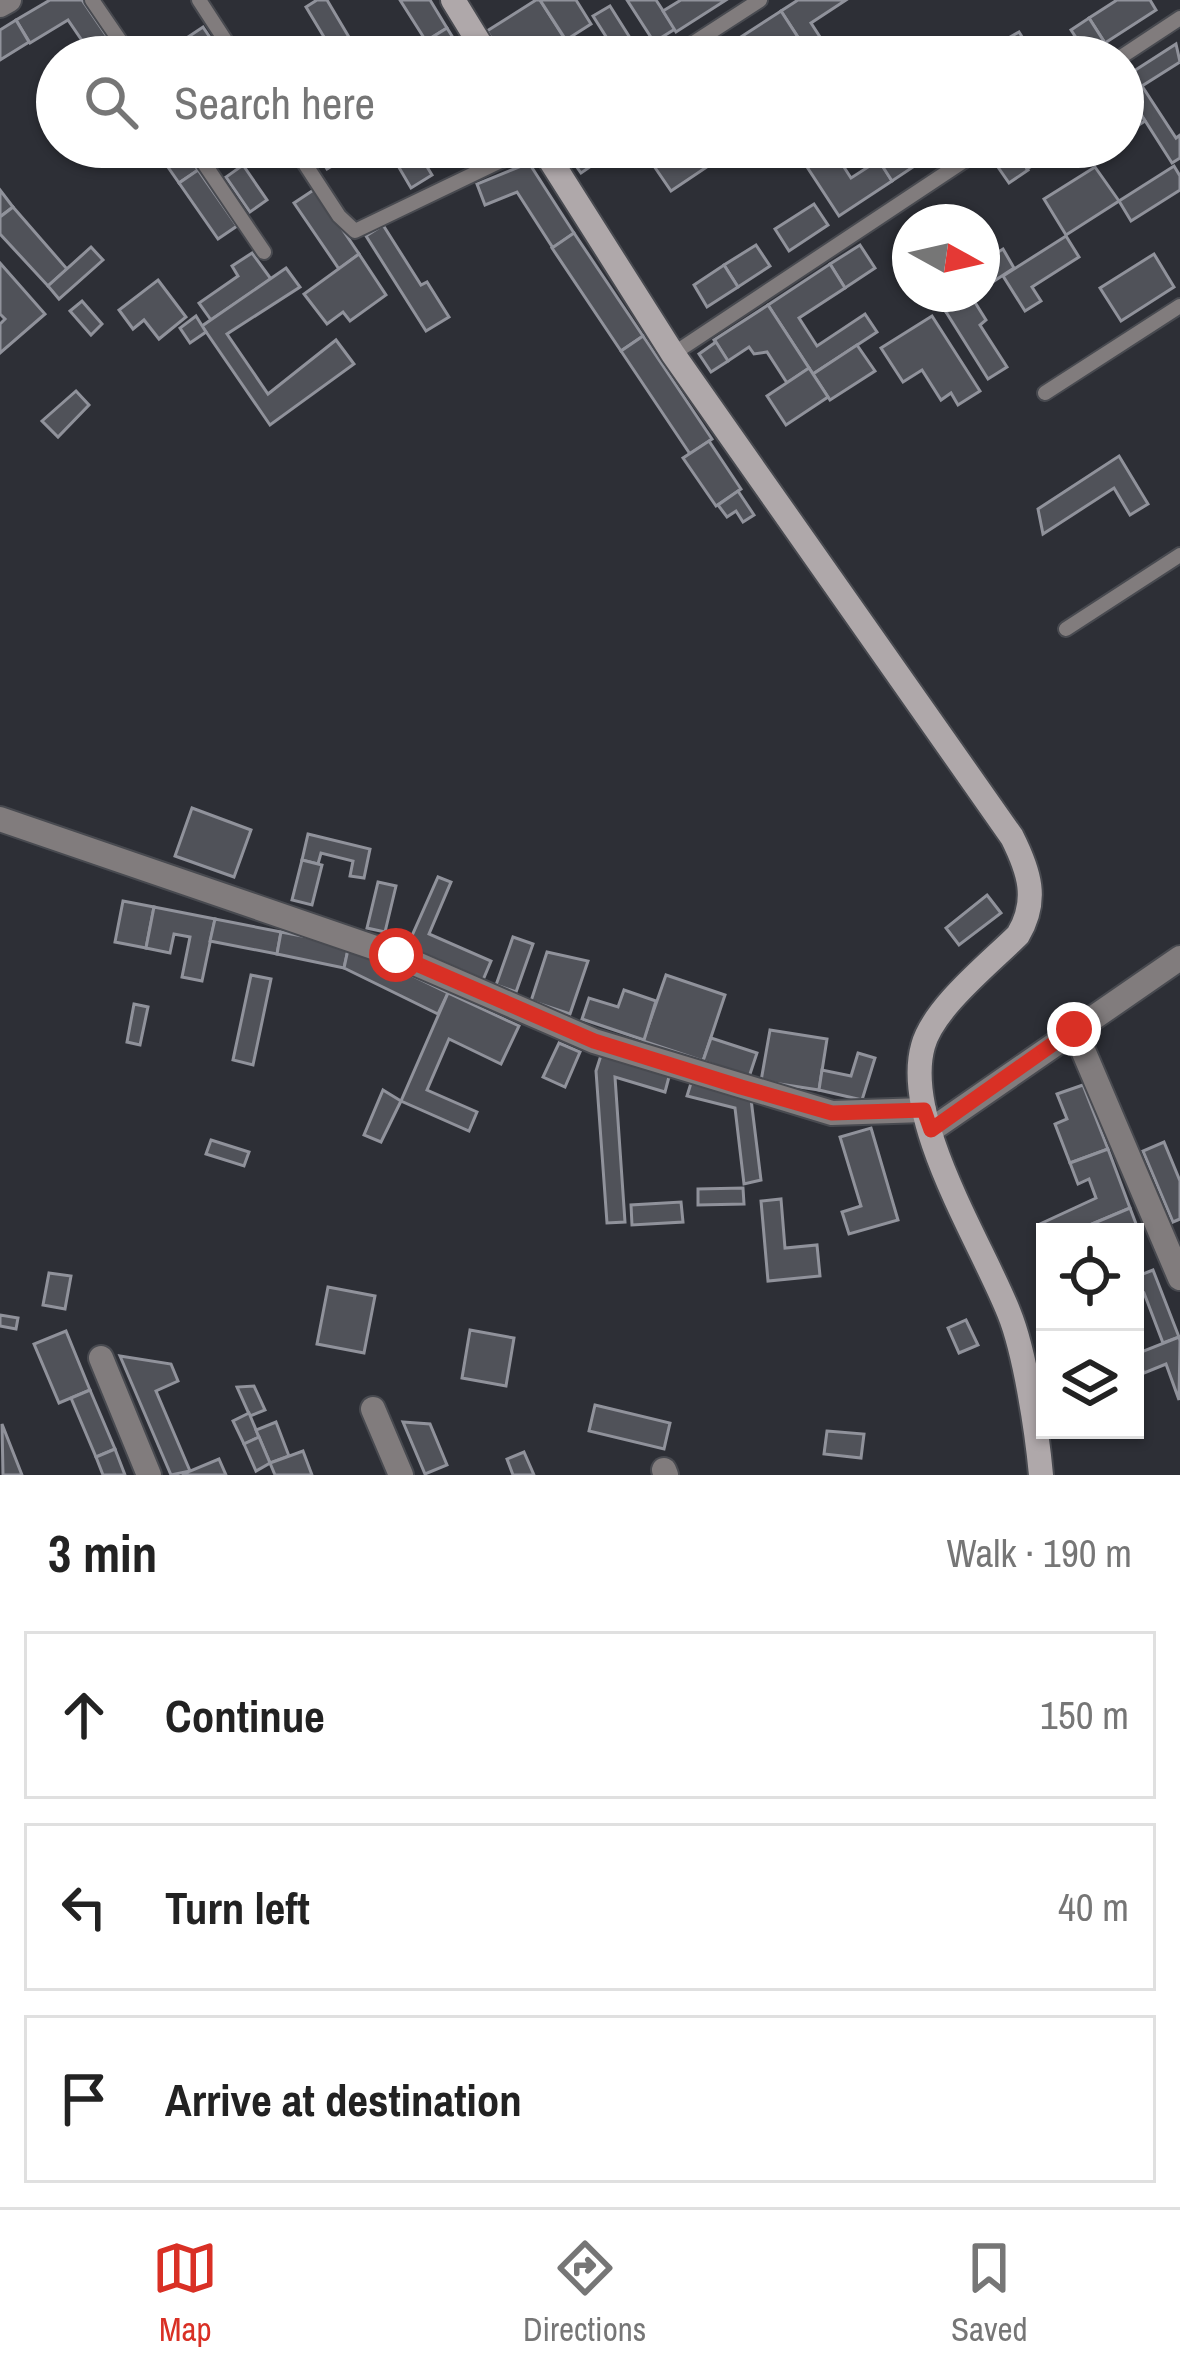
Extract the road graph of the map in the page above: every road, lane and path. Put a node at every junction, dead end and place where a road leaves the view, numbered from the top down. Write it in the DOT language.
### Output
graph roads {
  1 [pos="9,0"];
  2 [pos="92,0"];
  3 [pos="199,0"];
  4 [pos="453,0"];
  5 [pos="760,0"];
  6 [pos="0,5"];
  7 [pos="1180,18"];
  8 [pos="117,36"];
  9 [pos="222,36"];
  10 [pos="475,36"];
  11 [pos="704,36"];
  12 [pos="1144,42"];
  13 [pos="207,168"];
  14 [pos="308,168"];
  15 [pos="486,168"];
  16 [pos="555,168"];
  17 [pos="953,168"];
  18 [pos="264,251"];
  19 [pos="1180,306"];
  20 [pos="673,353"];
  21 [pos="1046,393"];
  22 [pos="1180,556"];
  23 [pos="1066,628"];
  24 [pos="0,819"];
  25 [pos="1180,958"];
  26 [pos="1074,1029"];
  27 [pos="928,1120"];
  28 [pos="1180,1278"];
  29 [pos="101,1358"];
  30 [pos="374,1409"];
  31 [pos="149,1475"];
  32 [pos="401,1475"];
  33 [pos="1041,1475"];
  1 -- 6 [label="street"];
  2 -- 8 [label="lane"];
  3 -- 9 [label="lane"];
  4 -- 10 [label="street"];
  5 -- 11 [label="lane"];
  7 -- 12 [label="lane"];
  13 -- 18 [label="lane"];
  14 -- 15 [label="lane"];
  16 -- 20 [label="street"];
  17 -- 20 [label="lane"];
  19 -- 21 [label="lane"];
  20 -- 27 [label="street"];
  22 -- 23 [label="lane"];
  24 -- 27 [label="street"];
  25 -- 26 [label="street"];
  26 -- 27 [label="street"];
  26 -- 28 [label="street"];
  27 -- 33 [label="street"];
  29 -- 31 [label="street"];
  30 -- 32 [label="street"];
}
